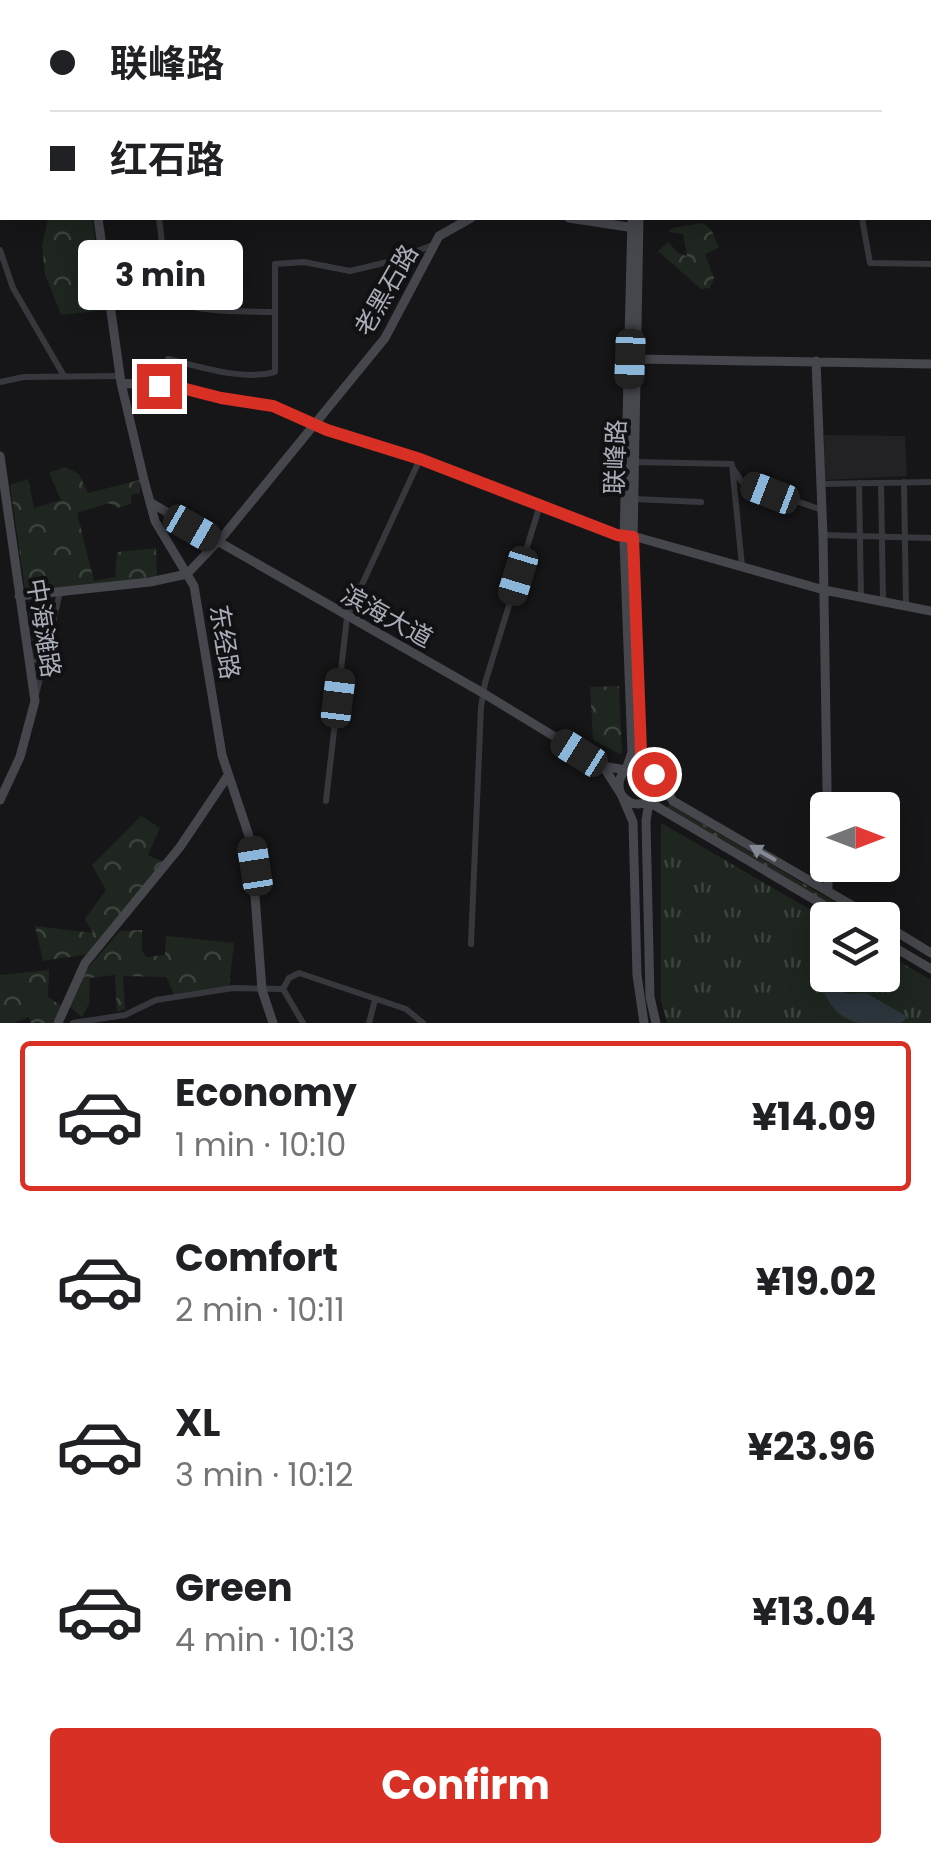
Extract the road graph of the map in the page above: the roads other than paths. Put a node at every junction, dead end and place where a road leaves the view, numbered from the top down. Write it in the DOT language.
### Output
graph roads {
  1 [pos="98,220"];
  2 [pos="159,220"];
  3 [pos="467,220"];
  4 [pos="595,220"];
  5 [pos="862,220"];
  6 [pos="635,223"];
  7 [pos="434,245"];
  8 [pos="0,250"];
  9 [pos="931,264"];
  10 [pos="152,293"];
  11 [pos="110,308"];
  12 [pos="270,312"];
  13 [pos="168,359"];
  14 [pos="634,359"];
  15 [pos="816,361"];
  16 [pos="931,364"];
  17 [pos="64,376"];
  18 [pos="120,379"];
  19 [pos="0,382"];
  20 [pos="312,424"];
  21 [pos="0,456"];
  22 [pos="420,459"];
  23 [pos="635,462"];
  24 [pos="732,464"];
  25 [pos="881,482"];
  26 [pos="904,482"];
  27 [pos="931,482"];
  28 [pos="860,483"];
  29 [pos="821,484"];
  30 [pos="634,499"];
  31 [pos="701,502"];
  32 [pos="151,503"];
  33 [pos="540,504"];
  34 [pos="822,510"];
  35 [pos="823,535"];
  36 [pos="629,536"];
  37 [pos="860,536"];
  38 [pos="882,537"];
  39 [pos="904,537"];
  40 [pos="931,538"];
  41 [pos="217,542"];
  42 [pos="742,568"];
  43 [pos="187,574"];
  44 [pos="824,590"];
  45 [pos="60,592"];
  46 [pos="19,596"];
  47 [pos="861,597"];
  48 [pos="883,602"];
  49 [pos="906,606"];
  50 [pos="931,611"];
  51 [pos="348,617"];
  52 [pos="483,693"];
  53 [pos="35,701"];
  54 [pos="603,766"];
  55 [pos="626,770"];
  56 [pos="654,774"];
  57 [pos="227,777"];
  58 [pos="827,792"];
  59 [pos="621,794"];
  60 [pos="0,800"];
  61 [pos="326,802"];
  62 [pos="649,802"];
  63 [pos="828,882"];
  64 [pos="828,890"];
  65 [pos="819,902"];
  66 [pos="848,902"];
  67 [pos="900,934"];
  68 [pos="471,944"];
  69 [pos="900,951"];
  70 [pos="931,953"];
  71 [pos="931,969"];
  72 [pos="283,989"];
  73 [pos="262,990"];
  74 [pos="376,1000"];
  75 [pos="58,1023"];
  76 [pos="73,1023"];
  77 [pos="273,1023"];
  78 [pos="303,1023"];
  79 [pos="369,1023"];
  80 [pos="424,1023"];
  81 [pos="644,1023"];
  82 [pos="656,1023"];
  1 -- 11 [label="main road, 东经路"];
  2 -- 10 [label="street"];
  3 -- 7 [label="main road, 老黑石路"];
  4 -- 6 [label="main road"];
  5 -- 9 [label="street"];
  6 -- 14 [label="main road, 联峰路"];
  7 -- 13 [label="street"];
  7 -- 20 [label="main road, 老黑石路"];
  8 -- 17 [label="street"];
  10 -- 11 [label="street"];
  10 -- 12 [label="street"];
  11 -- 18 [label="main road, 东经路"];
  14 -- 15 [label="main road"];
  14 -- 23 [label="main road, 联峰路"];
  14 -- 36 [label="main road, 联峰路"];
  15 -- 16 [label="main road"];
  15 -- 29 [label="main road"];
  17 -- 18 [label="street"];
  17 -- 19 [label="street"];
  18 -- 20 [label="main road"];
  18 -- 32 [label="main road, 东经路"];
  20 -- 22 [label="main road"];
  20 -- 41 [label="main road, 老黑石路"];
  21 -- 46 [label="main road, 中海滩路"];
  22 -- 33 [label="main road"];
  22 -- 51 [label="street"];
  23 -- 24 [label="street"];
  23 -- 30 [label="main road, 联峰路"];
  24 -- 34 [label="street"];
  24 -- 42 [label="street"];
  25 -- 26 [label="street"];
  25 -- 28 [label="street"];
  25 -- 38 [label="street"];
  26 -- 27 [label="street"];
  26 -- 39 [label="street"];
  28 -- 29 [label="street"];
  28 -- 37 [label="street"];
  29 -- 34 [label="main road"];
  30 -- 31 [label="street"];
  30 -- 36 [label="main road, 联峰路"];
  32 -- 41 [label="main road, 滨海大道"];
  32 -- 43 [label="main road, 东经路"];
  33 -- 36 [label="main road"];
  33 -- 52 [label="street"];
  34 -- 35 [label="main road"];
  35 -- 37 [label="street"];
  35 -- 44 [label="main road"];
  36 -- 42 [label="main road"];
  36 -- 55 [label="main road, 联峰路"];
  36 -- 56 [label="main road, 联峰路"];
  37 -- 38 [label="street"];
  37 -- 47 [label="street"];
  38 -- 39 [label="street"];
  38 -- 48 [label="street"];
  39 -- 40 [label="street"];
  39 -- 49 [label="street"];
  41 -- 43 [label="main road, 老黑石路"];
  41 -- 51 [label="main road, 滨海大道"];
  42 -- 44 [label="main road"];
  43 -- 45 [label="main road"];
  43 -- 57 [label="main road, 东经路"];
  44 -- 47 [label="main road"];
  44 -- 58 [label="main road"];
  45 -- 46 [label="main road"];
  45 -- 53 [label="street"];
  46 -- 53 [label="main road, 中海滩路"];
  47 -- 48 [label="main road"];
  48 -- 49 [label="main road"];
  49 -- 50 [label="main road"];
  51 -- 52 [label="main road, 滨海大道"];
  51 -- 61 [label="street"];
  52 -- 54 [label="main road, 滨海大道"];
  52 -- 68 [label="street"];
  53 -- 60 [label="main road, 中海滩路"];
  54 -- 55 [label="main road"];
  54 -- 59 [label="main road"];
  55 -- 56 [label="main road"];
  55 -- 59 [label="main road"];
  56 -- 62 [label="main road"];
  64 -- 56 [label="main road, one-way"];
  57 -- 73 [label="main road, 东经路"];
  57 -- 75 [label="main road"];
  59 -- 62 [label="main road"];
  59 -- 81 [label="main road"];
  62 -- 65 [label="main road"];
  62 -- 82 [label="main road"];
  63 -- 64 [label="main road"];
  64 -- 66 [label="main road"];
  67 -- 70 [label="main road"];
  69 -- 71 [label="main road"];
  72 -- 73 [label="street"];
  72 -- 74 [label="street"];
  72 -- 78 [label="street"];
  73 -- 76 [label="street"];
  73 -- 77 [label="main road, 东经路"];
  74 -- 79 [label="street"];
  74 -- 80 [label="street"];
}
